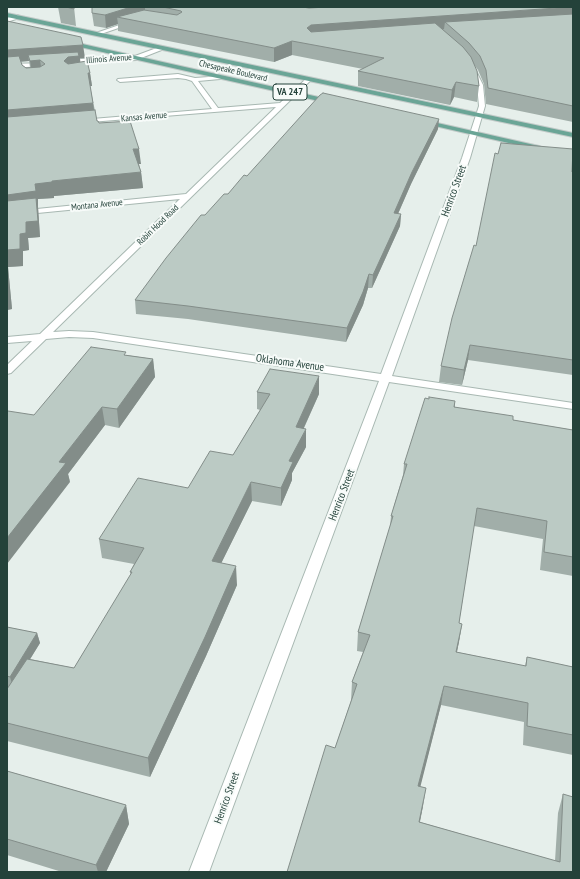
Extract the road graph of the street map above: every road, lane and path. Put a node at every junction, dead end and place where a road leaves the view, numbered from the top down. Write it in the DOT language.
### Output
graph roads {
  1 [pos="7,15"];
  2 [pos="16,17"];
  3 [pos="7,20"];
  4 [pos="139,21"];
  5 [pos="96,34"];
  6 [pos="60,41"];
  7 [pos="162,48"];
  8 [pos="136,58"];
  9 [pos="465,58"];
  10 [pos="51,63"];
  11 [pos="59,63"];
  12 [pos="7,66"];
  13 [pos="186,69"];
  14 [pos="187,77"];
  15 [pos="220,77"];
  16 [pos="309,79"];
  17 [pos="120,80"];
  18 [pos="194,80"];
  19 [pos="294,93"];
  20 [pos="341,104"];
  21 [pos="282,105"];
  22 [pos="217,111"];
  23 [pos="480,116"];
  24 [pos="419,121"];
  25 [pos="69,123"];
  26 [pos="473,134"];
  27 [pos="573,136"];
  28 [pos="542,149"];
  29 [pos="188,196"];
  30 [pos="7,214"];
  31 [pos="44,336"];
  32 [pos="7,340"];
  33 [pos="7,371"];
  34 [pos="385,377"];
  35 [pos="573,406"];
  36 [pos="199,872"];
  1 -- 2 [label="main road, Chesapeake Boulevard / VA 247"];
  2 -- 3 [label="street"];
  2 -- 5 [label="main road, Chesapeake Boulevard / VA 247"];
  4 -- 5 [label="street"];
  5 -- 7 [label="main road, Chesapeake Boulevard / VA 247"];
  6 -- 8 [label="main road, Chesapeake Boulevard / VA 247"];
  7 -- 8 [label="street, Illinois Avenue"];
  7 -- 16 [label="main road, Chesapeake Boulevard / VA 247"];
  8 -- 11 [label="street, Illinois Avenue"];
  8 -- 13 [label="main road, Chesapeake Boulevard / VA 247"];
  9 -- 23 [label="street, Henrico Street"];
  10 -- 12 [label="street"];
  13 -- 14 [label="street"];
  13 -- 15 [label="main road, Chesapeake Boulevard / VA 247"];
  14 -- 17 [label="street"];
  14 -- 18 [label="street"];
  15 -- 18 [label="street"];
  15 -- 19 [label="main road, Chesapeake Boulevard / VA 247"];
  16 -- 19 [label="street, Robin Hood Road"];
  16 -- 23 [label="main road, Chesapeake Boulevard / VA 247"];
  18 -- 22 [label="street"];
  19 -- 20 [label="main road, Chesapeake Boulevard / VA 247"];
  19 -- 21 [label="street, Robin Hood Road"];
  21 -- 22 [label="street, Kansas Avenue"];
  21 -- 29 [label="street, Robin Hood Road"];
  22 -- 25 [label="street, Kansas Avenue"];
  23 -- 26 [label="street, Henrico Street"];
  23 -- 27 [label="main road, Chesapeake Boulevard / VA 247"];
  24 -- 26 [label="main road"];
  26 -- 28 [label="main road"];
  26 -- 34 [label="street, Henrico Street"];
  29 -- 30 [label="street, Montana Avenue"];
  29 -- 31 [label="street, Robin Hood Road"];
  31 -- 32 [label="street, Oklahoma Avenue"];
  31 -- 33 [label="street, Robin Hood Road"];
  31 -- 34 [label="street, Oklahoma Avenue"];
  34 -- 35 [label="street, Oklahoma Avenue"];
  34 -- 36 [label="street, Henrico Street"];
}
